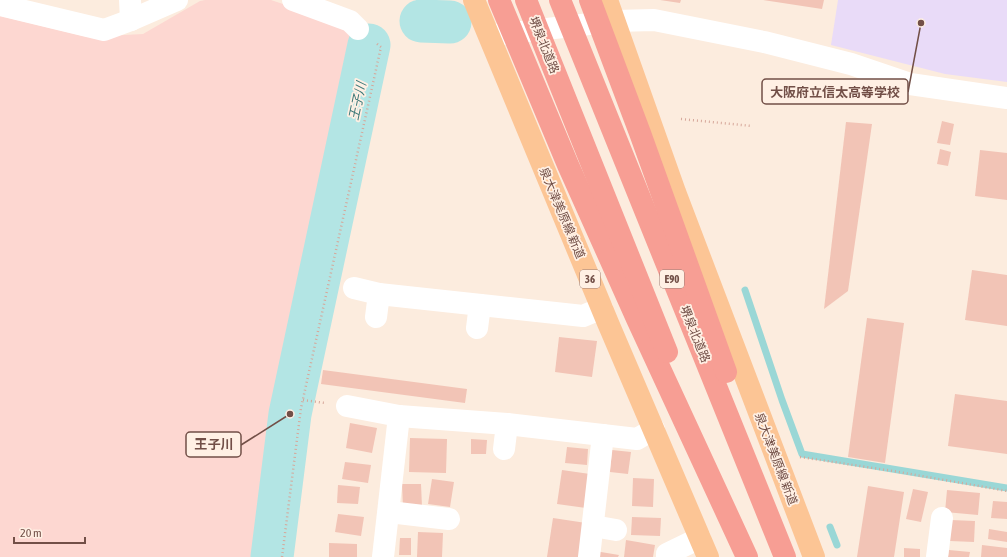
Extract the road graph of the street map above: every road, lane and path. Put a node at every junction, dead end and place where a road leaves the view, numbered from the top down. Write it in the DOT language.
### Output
graph roads {
  1 [pos="177,0"];
  2 [pos="293,0"];
  3 [pos="474,0"];
  4 [pos="499,0"];
  5 [pos="526,0"];
  6 [pos="560,0"];
  7 [pos="590,0"];
  8 [pos="607,0"];
  9 [pos="0,5"];
  10 [pos="35,6"];
  11 [pos="131,10"];
  12 [pos="615,21"];
  13 [pos="358,29"];
  14 [pos="488,36"];
  15 [pos="381,47"];
  16 [pos="1007,98"];
  17 [pos="681,119"];
  18 [pos="752,126"];
  19 [pos="354,288"];
  20 [pos="379,294"];
  21 [pos="480,304"];
  22 [pos="602,308"];
  23 [pos="376,317"];
  24 [pos="477,328"];
  25 [pos="347,406"];
  26 [pos="399,416"];
  27 [pos="507,424"];
  28 [pos="654,429"];
  29 [pos="603,435"];
  30 [pos="504,449"];
  31 [pos="795,457"];
  32 [pos="1007,491"];
  33 [pos="389,512"];
  34 [pos="942,518"];
  35 [pos="449,519"];
  36 [pos="593,526"];
  37 [pos="616,530"];
  38 [pos="704,548"];
  39 [pos="282,557"];
  40 [pos="383,557"];
  41 [pos="589,557"];
  42 [pos="667,557"];
  43 [pos="748,557"];
  44 [pos="785,557"];
  45 [pos="796,557"];
  46 [pos="814,557"];
  47 [pos="937,557"];
  1 -- 11 [label="street"];
  2 -- 13 [label="street"];
  3 -- 14 [label="main road, 泉大津美原線 新道 / 36"];
  4 -- 43 [label="highway"];
  5 -- 43 [label="highway, 堺泉北道路 / E90"];
  6 -- 44 [label="highway, 堺泉北道路 / E90"];
  7 -- 45 [label="highway"];
  8 -- 12 [label="main road, 泉大津美原線 新道"];
  9 -- 10 [label="street"];
  10 -- 11 [label="street"];
  12 -- 14 [label="street"];
  12 -- 16 [label="street"];
  12 -- 46 [label="main road, 泉大津美原線 新道"];
  14 -- 22 [label="main road, 泉大津美原線 新道 / 36"];
  15 -- 39 [label="path"];
  17 -- 18 [label="path"];
  19 -- 20 [label="street"];
  20 -- 21 [label="street"];
  20 -- 23 [label="street"];
  21 -- 22 [label="street"];
  21 -- 24 [label="street"];
  22 -- 28 [label="main road, 泉大津美原線 新道 / 36"];
  25 -- 26 [label="street"];
  26 -- 27 [label="street"];
  26 -- 33 [label="street"];
  27 -- 29 [label="street"];
  27 -- 30 [label="street"];
  28 -- 29 [label="street"];
  28 -- 38 [label="main road, 泉大津美原線 新道 / 36"];
  29 -- 36 [label="street"];
  31 -- 32 [label="path"];
  33 -- 35 [label="street"];
  33 -- 40 [label="street"];
  34 -- 47 [label="street"];
  36 -- 37 [label="street"];
  36 -- 41 [label="street"];
  38 -- 42 [label="street"];
}
